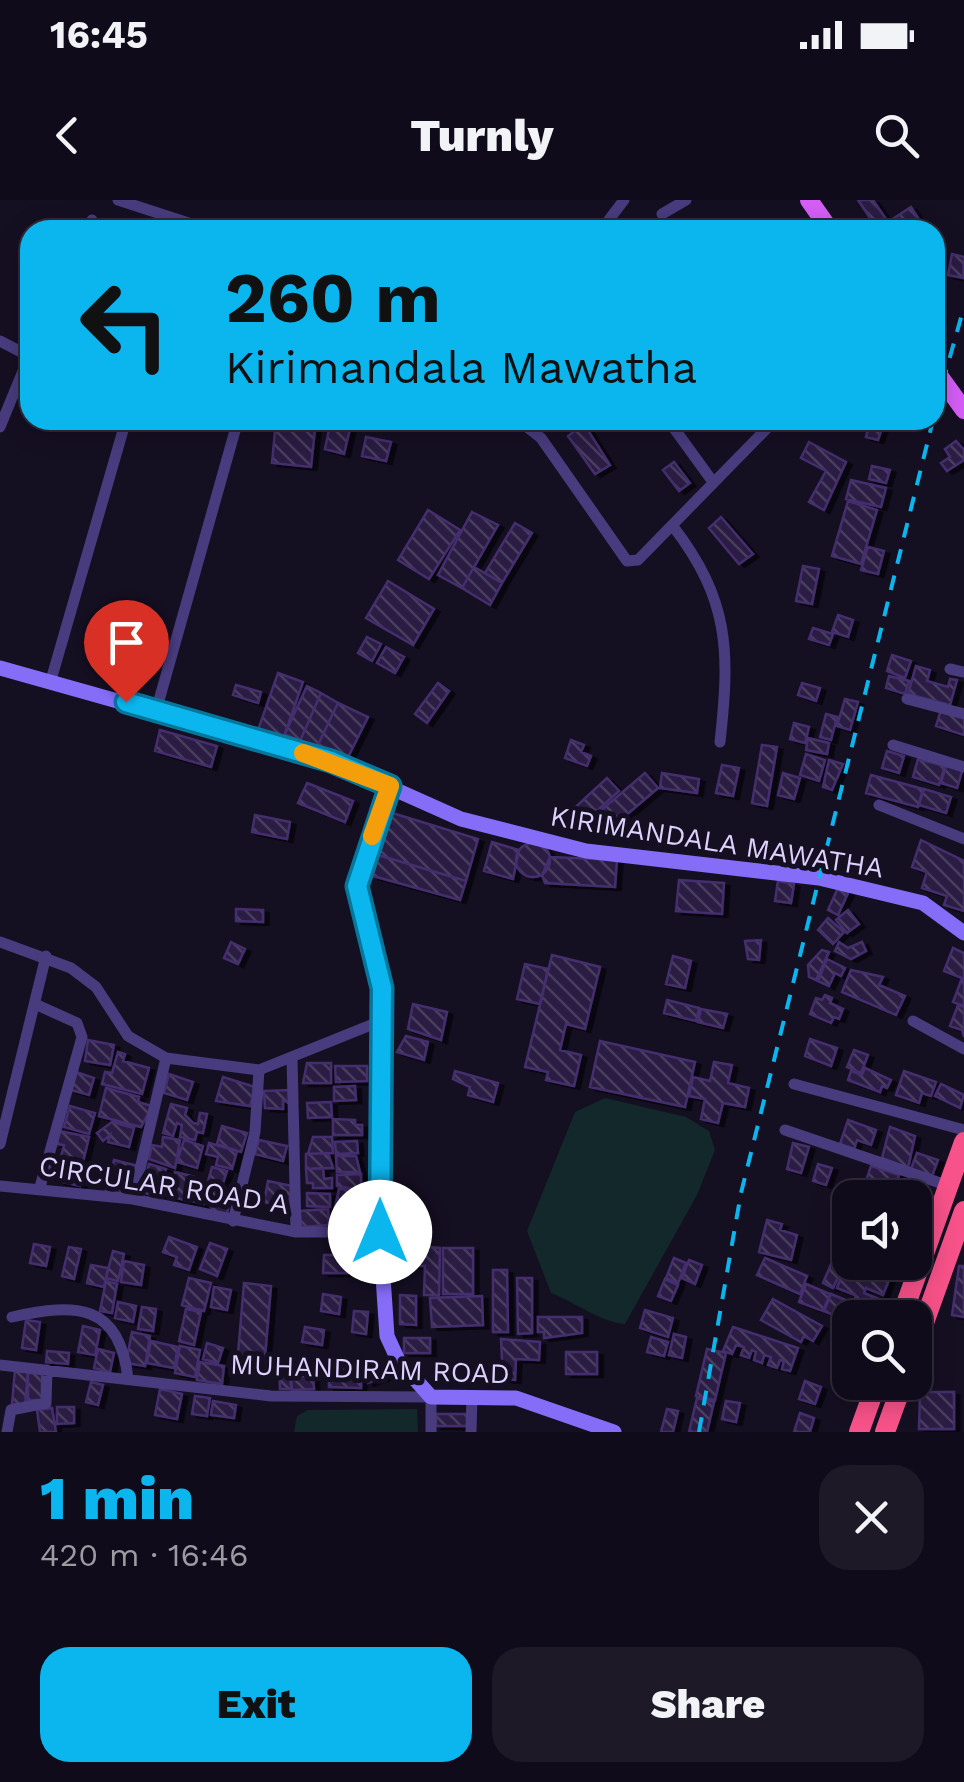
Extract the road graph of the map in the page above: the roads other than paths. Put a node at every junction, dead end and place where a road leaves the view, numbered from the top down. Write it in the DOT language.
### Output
graph roads {
  1 [pos="118,200"];
  2 [pos="624,200"];
  3 [pos="686,200"];
  4 [pos="662,214"];
  5 [pos="164,220"];
  6 [pos="609,220"];
  7 [pos="20,380"];
  8 [pos="945,384"];
  9 [pos="964,410"];
  10 [pos="0,427"];
  11 [pos="123,430"];
  12 [pos="235,430"];
  13 [pos="531,430"];
  14 [pos="675,430"];
  15 [pos="765,430"];
  16 [pos="713,482"];
  17 [pos="672,524"];
  18 [pos="0,668"];
  19 [pos="950,668"];
  20 [pos="964,672"];
  21 [pos="51,680"];
  22 [pos="907,699"];
  23 [pos="156,711"];
  24 [pos="964,714"];
  25 [pos="720,742"];
  26 [pos="893,745"];
  27 [pos="964,767"];
  28 [pos="390,786"];
  29 [pos="880,805"];
  30 [pos="964,839"];
  31 [pos="964,933"];
  32 [pos="0,942"];
  33 [pos="46,956"];
  34 [pos="35,1004"];
  35 [pos="381,1021"];
  36 [pos="913,1021"];
  37 [pos="964,1049"];
  38 [pos="292,1057"];
  39 [pos="166,1058"];
  40 [pos="259,1070"];
  41 [pos="794,1084"];
  42 [pos="785,1130"];
  43 [pos="964,1130"];
  44 [pos="964,1142"];
  45 [pos="0,1144"];
  46 [pos="0,1186"];
  47 [pos="949,1186"];
  48 [pos="40,1187"];
  49 [pos="133,1199"];
  50 [pos="964,1211"];
  51 [pos="233,1221"];
  52 [pos="296,1232"];
  53 [pos="380,1232"];
  54 [pos="908,1300"];
  55 [pos="932,1300"];
  56 [pos="12,1317"];
  57 [pos="0,1365"];
  58 [pos="47,1370"];
  59 [pos="128,1380"];
  60 [pos="472,1396"];
  61 [pos="431,1397"];
  62 [pos="871,1400"];
  63 [pos="897,1400"];
  64 [pos="7,1432"];
  65 [pos="431,1432"];
  66 [pos="471,1432"];
  67 [pos="614,1432"];
  68 [pos="859,1432"];
  69 [pos="885,1432"];
  1 -- 5 [label="street"];
  2 -- 6 [label="street"];
  3 -- 4 [label="street"];
  7 -- 10 [label="street"];
  8 -- 9 [label="main road"];
  11 -- 21 [label="street"];
  12 -- 23 [label="street"];
  13 -- 17 [label="street"];
  14 -- 16 [label="street"];
  15 -- 16 [label="street"];
  16 -- 17 [label="street"];
  17 -- 25 [label="street"];
  18 -- 21 [label="main road, KIRIMANDALA MAWATHA"];
  19 -- 20 [label="street"];
  21 -- 23 [label="main road, KIRIMANDALA MAWATHA"];
  22 -- 24 [label="street"];
  23 -- 28 [label="main road, KIRIMANDALA MAWATHA"];
  26 -- 27 [label="street"];
  28 -- 31 [label="main road, KIRIMANDALA MAWATHA"];
  28 -- 35 [label="main road"];
  29 -- 30 [label="street"];
  32 -- 33 [label="street"];
  33 -- 34 [label="street"];
  33 -- 39 [label="street"];
  34 -- 45 [label="street"];
  34 -- 48 [label="street"];
  35 -- 38 [label="street"];
  35 -- 53 [label="main road"];
  36 -- 37 [label="street"];
  38 -- 40 [label="street"];
  38 -- 52 [label="street"];
  39 -- 40 [label="street"];
  39 -- 49 [label="street"];
  40 -- 51 [label="street"];
  41 -- 43 [label="street"];
  42 -- 47 [label="street"];
  44 -- 47 [label="highway"];
  46 -- 48 [label="street, CIRCULAR ROAD A"];
  47 -- 54 [label="highway"];
  48 -- 49 [label="street, CIRCULAR ROAD A"];
  49 -- 51 [label="street, CIRCULAR ROAD A"];
  50 -- 55 [label="highway"];
  51 -- 52 [label="street, CIRCULAR ROAD A"];
  52 -- 53 [label="street, CIRCULAR ROAD A"];
  53 -- 61 [label="main road"];
  56 -- 59 [label="street"];
  57 -- 58 [label="street, MUHANDIRAM ROAD"];
  58 -- 59 [label="street, MUHANDIRAM ROAD"];
  58 -- 64 [label="street"];
  59 -- 61 [label="street, MUHANDIRAM ROAD"];
  60 -- 61 [label="main road, MUHANDIRAM ROAD"];
  60 -- 66 [label="street"];
  60 -- 67 [label="main road, MUHANDIRAM ROAD"];
  61 -- 65 [label="street"];
  62 -- 68 [label="highway"];
  63 -- 69 [label="highway"];
}
